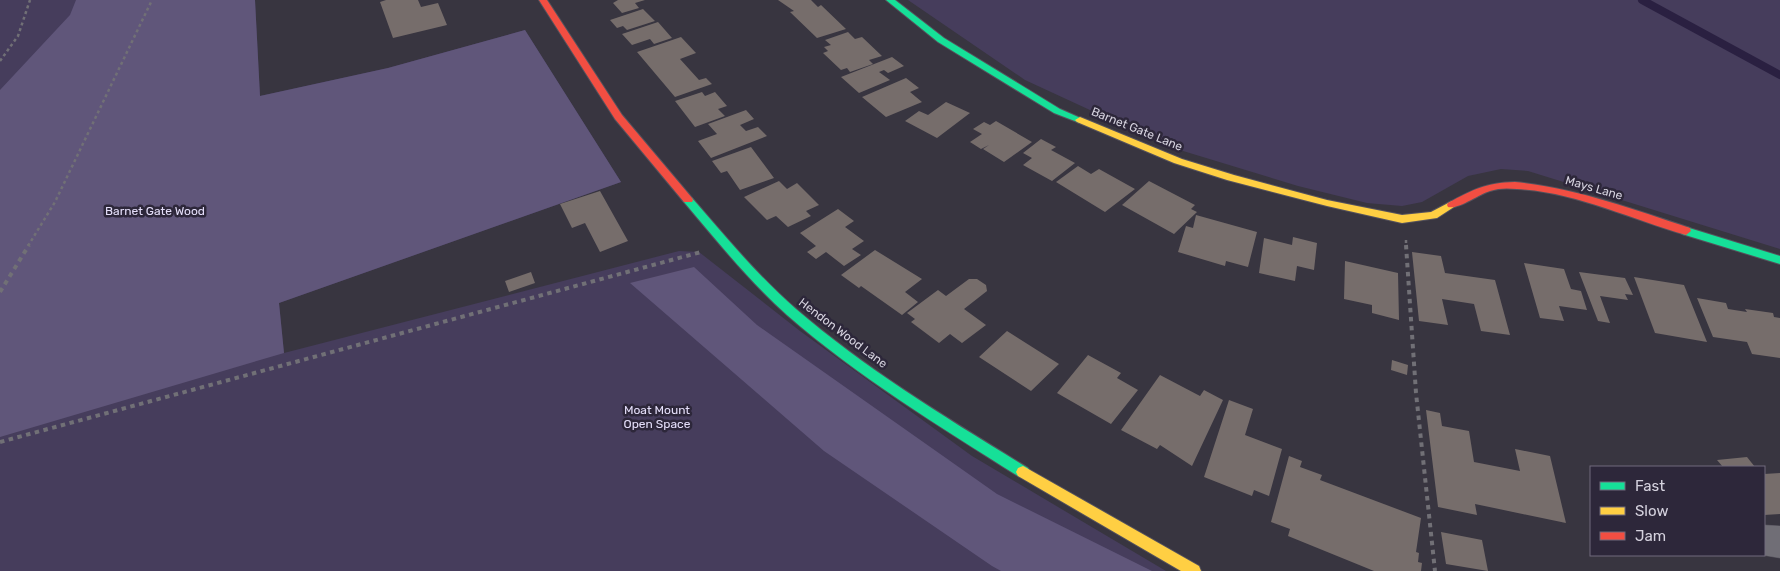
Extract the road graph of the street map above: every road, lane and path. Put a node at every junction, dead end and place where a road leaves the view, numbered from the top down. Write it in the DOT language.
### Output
graph roads {
  1 [pos="30,0"];
  2 [pos="152,0"];
  3 [pos="543,0"];
  4 [pos="890,0"];
  5 [pos="0,61"];
  6 [pos="1402,219"];
  7 [pos="725,244"];
  8 [pos="1780,260"];
  9 [pos="0,292"];
  10 [pos="0,442"];
  11 [pos="1765,540"];
  12 [pos="1780,542"];
  13 [pos="1194,571"];
  14 [pos="1435,571"];
  1 -- 5 [label="path"];
  2 -- 9 [label="path"];
  3 -- 7 [label="street, Hendon Wood Lane"];
  4 -- 6 [label="street, Barnet Gate Lane"];
  6 -- 8 [label="street, Mays Lane"];
  6 -- 14 [label="path"];
  7 -- 10 [label="path"];
  7 -- 13 [label="street, Hendon Wood Lane"];
  11 -- 12 [label="street"];
}
